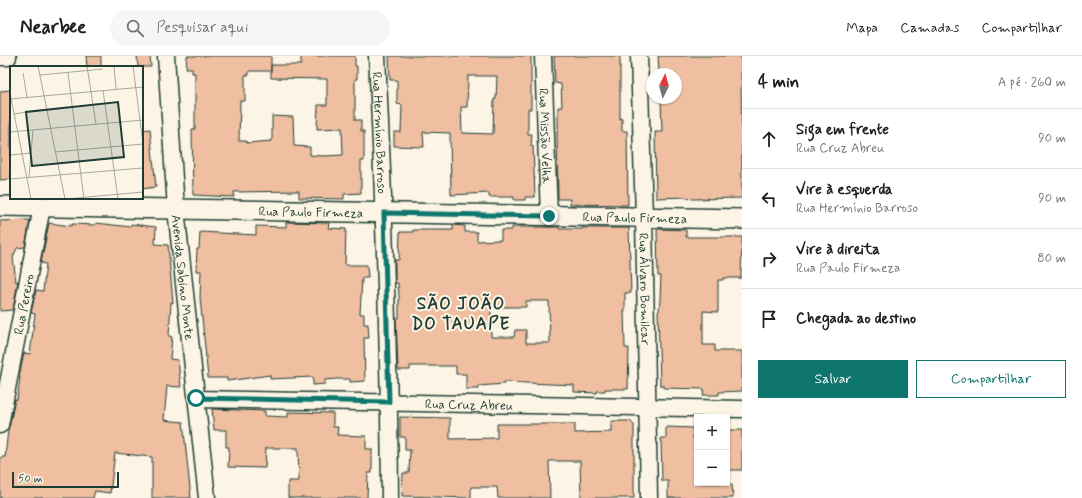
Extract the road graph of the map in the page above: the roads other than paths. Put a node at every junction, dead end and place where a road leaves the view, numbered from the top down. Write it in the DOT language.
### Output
graph roads {
  1 [pos="166,56"];
  2 [pos="377,56"];
  3 [pos="543,56"];
  4 [pos="639,56"];
  5 [pos="0,206"];
  6 [pos="42,207"];
  7 [pos="176,209"];
  8 [pos="384,213"];
  9 [pos="549,216"];
  10 [pos="644,217"];
  11 [pos="742,219"];
  12 [pos="3,390"];
  13 [pos="196,398"];
  14 [pos="389,402"];
  15 [pos="648,407"];
  16 [pos="742,409"];
  17 [pos="0,425"];
  18 [pos="207,498"];
  19 [pos="390,498"];
  20 [pos="649,498"];
  1 -- 7 [label="street, Avenida Sabino Monte"];
  2 -- 8 [label="street, Rua Hermínio Barroso"];
  3 -- 9 [label="street, Rua Missão Velha"];
  4 -- 10 [label="street, Rua Álvaro Bomilcar"];
  5 -- 6 [label="street, Rua Paulo Firmeza"];
  6 -- 7 [label="street, Rua Paulo Firmeza"];
  6 -- 12 [label="street, Rua Pereiro"];
  7 -- 8 [label="street, Rua Paulo Firmeza"];
  7 -- 13 [label="street, Avenida Sabino Monte"];
  8 -- 9 [label="street, Rua Paulo Firmeza"];
  8 -- 14 [label="street, Rua Hermínio Barroso"];
  9 -- 10 [label="street, Rua Paulo Firmeza"];
  10 -- 11 [label="street, Rua Paulo Firmeza"];
  10 -- 15 [label="street, Rua Álvaro Bomilcar"];
  12 -- 17 [label="street, Rua Pereiro"];
  13 -- 14 [label="street, Rua Cruz Abreu"];
  13 -- 18 [label="street, Avenida Sabino Monte"];
  14 -- 15 [label="street, Rua Cruz Abreu"];
  14 -- 19 [label="street, Rua Hermínio Barroso"];
  15 -- 16 [label="street, Rua Cruz Abreu"];
  15 -- 20 [label="street, Rua Álvaro Bomilcar"];
}
